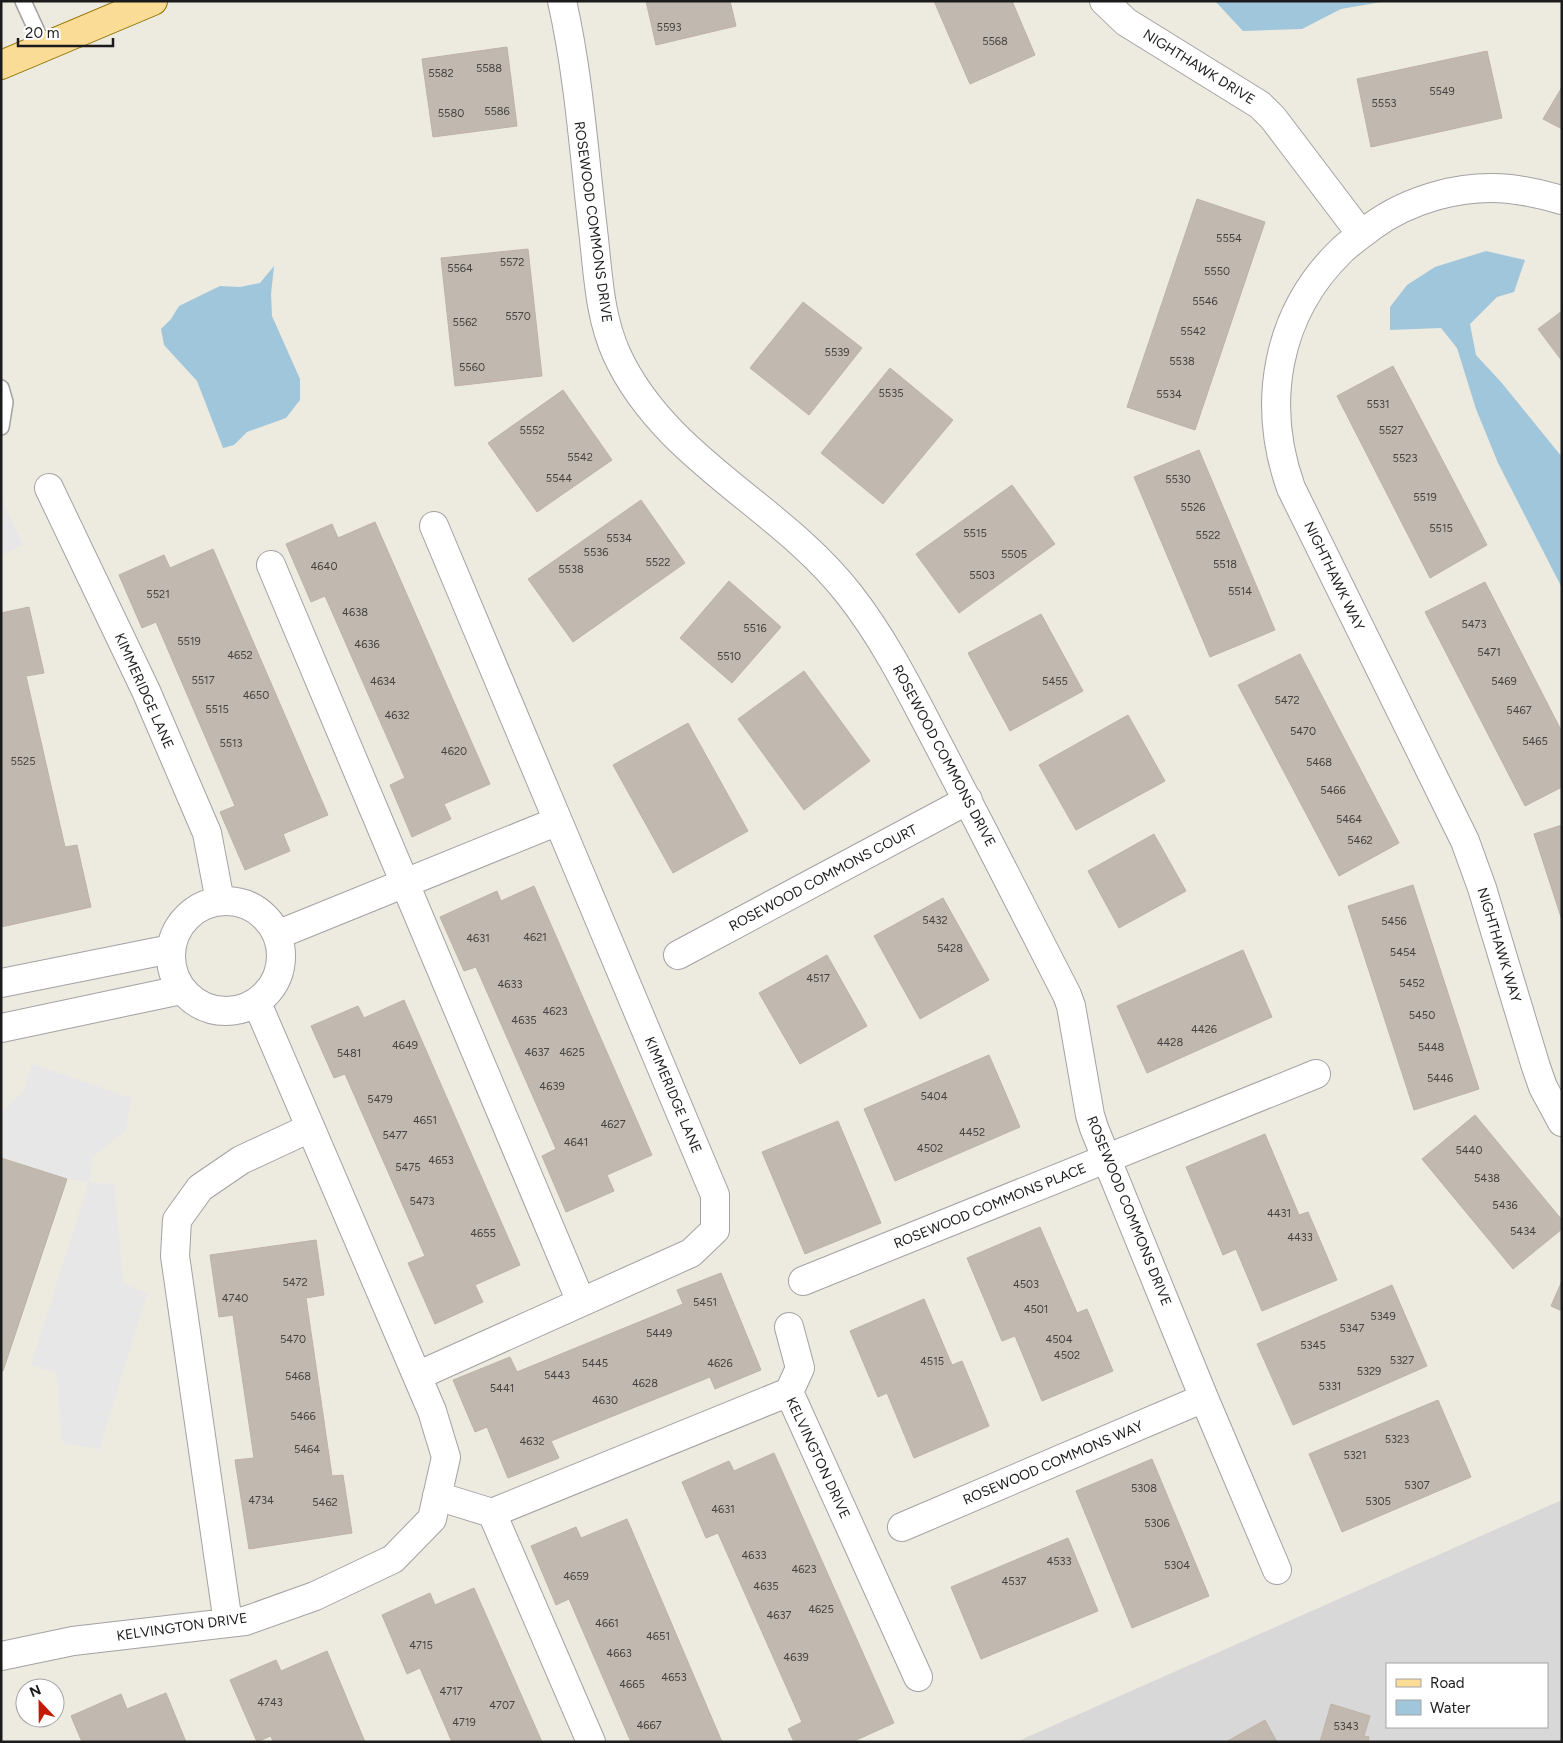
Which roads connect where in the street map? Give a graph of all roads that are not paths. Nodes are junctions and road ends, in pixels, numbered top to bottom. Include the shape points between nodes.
1 (23, 1) edge
2 (153, 1) edge
3 (562, 1) edge
4 (1104, 1) edge
5 (44, 47) junction
6 (1, 65) edge
7 (1562, 200) edge
8 (1361, 234) junction
9 (1, 388) edge
10 (1, 427) edge
11 (49, 488) dead end
12 (434, 526) dead end
13 (271, 565) dead end
14 (968, 800) junction
15 (558, 821) junction
16 (404, 883) junction
17 (220, 901) junction
18 (277, 935) junction
19 (171, 949) junction
20 (678, 955) dead end
21 (1, 983) edge
22 (181, 990) junction
23 (256, 1003) junction
24 (1, 1028) edge
25 (1316, 1074) dead end
26 (1562, 1122) edge
27 (310, 1128) junction
28 (1106, 1159) junction
29 (803, 1282) dead end
30 (581, 1302) junction
31 (788, 1327) dead end
32 (417, 1376) junction
33 (789, 1392) junction
34 (1204, 1398) junction
35 (437, 1496) junction
36 (492, 1513) junction
37 (902, 1527) dead end
38 (1277, 1570) dead end
39 (228, 1623) junction
40 (1, 1656) edge
41 (918, 1677) dead end
42 (591, 1742) edge

1 - 5 lane
2 - 5 main road
3 - 14 street, ROSEWOOD COMMONS DRIVE via 570,35 602,305 622,364 657,417 710,467 791,533 849,593 870,620
4 - 8 street, NIGHTHAWK DRIVE via 1126,22 1260,105
5 - 6 main road
7 - 8 street, NIGHTHAWK WAY via 1509,189 1457,192 1399,209
8 - 26 street, NIGHTHAWK WAY via 1327,266 1300,305 1287,333 1275,402 1280,454 1296,499 1465,841 1536,1067
9 - 10 lane via 5,402
11 - 17 street, KIMMERIDGE LANE via 146,691 207,833
12 - 15 street, KIMMERIDGE LANE
13 - 16 street
14 - 20 street, ROSEWOOD COMMONS COURT
14 - 28 street, ROSEWOOD COMMONS DRIVE via 1067,995 1090,1114
15 - 16 street
15 - 30 street, KIMMERIDGE LANE via 715,1195 715,1230 691,1253
16 - 18 street
16 - 30 street
17 - 18 street via 238,902 255,909 268,920
17 - 19 street via 202,906 187,916 176,931
18 - 23 street via 281,954 279,972 270,990
19 - 21 street
19 - 22 street via 170,963
22 - 23 street via 208,1009 224,1012
22 - 24 street
23 - 27 street
25 - 28 street, ROSEWOOD COMMONS PLACE
27 - 32 street
27 - 39 street via 240,1160 200,1188 177,1220 175,1256
28 - 29 street, ROSEWOOD COMMONS PLACE
28 - 34 street, ROSEWOOD COMMONS DRIVE
30 - 32 street, KIMMERIDGE LANE
31 - 33 street via 800,1368
32 - 35 street, KELVINGTON DRIVE via 446,1457
33 - 36 street, KELVINGTON DRIVE
33 - 41 street, KELVINGTON DRIVE
34 - 37 street, ROSEWOOD COMMONS WAY
34 - 38 street, ROSEWOOD COMMONS DRIVE
35 - 36 street
35 - 39 street, KELVINGTON DRIVE via 432,1519 392,1559 315,1596 245,1621
36 - 42 street
39 - 40 street, KELVINGTON DRIVE via 73,1641

